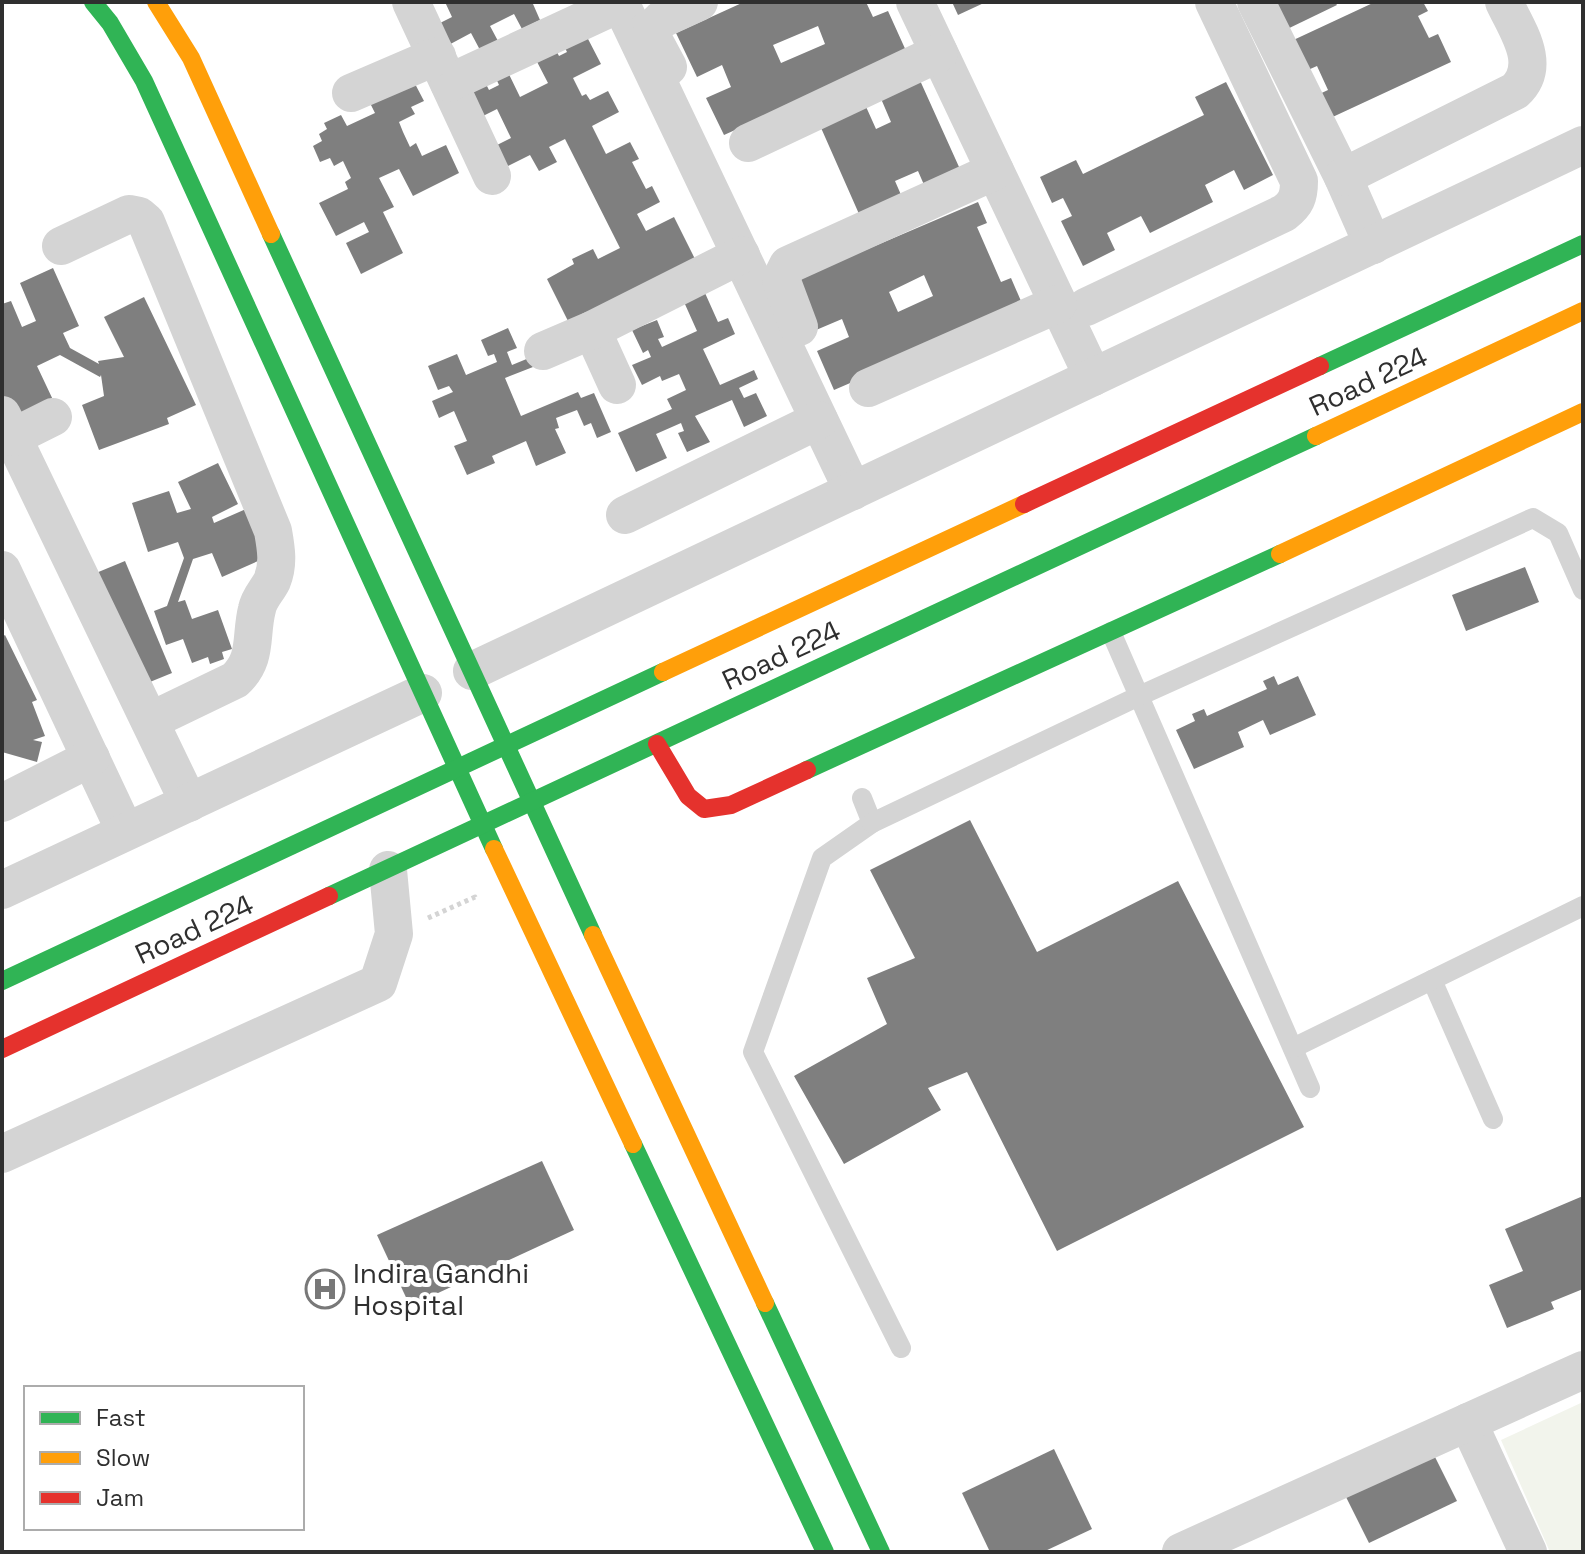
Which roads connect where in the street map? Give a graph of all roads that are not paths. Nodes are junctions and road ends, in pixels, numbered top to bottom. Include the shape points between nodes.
1 (93, 2) edge
2 (156, 2) edge
3 (411, 2) edge
4 (699, 2) edge
5 (915, 2) edge
6 (942, 2) edge
7 (1214, 2) edge
8 (1256, 2) edge
9 (1504, 2) edge
10 (620, 3) edge
11 (939, 53) junction
12 (443, 70) junction
13 (351, 93) dead end
14 (685, 102) dead end
15 (748, 143) dead end
16 (1583, 145) edge
17 (995, 171) junction
18 (492, 176) dead end
19 (1343, 177) junction
20 (1583, 244) edge
21 (1373, 245) junction
22 (61, 246) dead end
23 (741, 255) junction
24 (1072, 306) junction
25 (1583, 311) edge
26 (592, 330) junction
27 (543, 351) dead end
28 (1104, 372) junction
29 (817, 374) dead end
30 (617, 385) dead end
31 (868, 388) dead end
32 (1583, 412) edge
33 (53, 417) dead end
34 (819, 420) junction
35 (7, 426) edge
36 (853, 491) junction
37 (625, 515) dead end
38 (2, 570) edge
39 (1583, 590) edge
40 (1111, 632) junction
41 (472, 671) junction
42 (423, 693) junction
43 (1139, 696) junction
44 (150, 721) junction
45 (657, 744) junction
46 (505, 745) junction
47 (91, 758) junction
48 (457, 767) junction
49 (862, 798) dead end
50 (532, 802) junction
51 (2, 803) edge
52 (189, 803) junction
53 (872, 823) junction
54 (483, 825) junction
55 (125, 831) junction
56 (388, 870) junction
57 (2, 890) edge
58 (1583, 906) edge
59 (1432, 980) junction
60 (2, 981) edge
61 (1293, 1048) junction
62 (2, 1049) edge
63 (1310, 1088) dead end
64 (1493, 1119) dead end
65 (2, 1154) edge
66 (901, 1348) dead end
67 (1583, 1370) edge
68 (1468, 1422) junction
69 (825, 1552) edge
70 (881, 1552) edge
71 (1181, 1552) edge
72 (1528, 1552) edge

1 - 42 street via 116,20
2 - 41 street via 191,58
3 - 12 street
4 - 14 street via 652,29
5 - 11 street
6 - 24 street
7 - 24 street via 1299,181 1294,205
8 - 19 street
9 - 19 street via 1529,62 1523,83
10 - 12 street
10 - 23 street
11 - 15 street
11 - 17 street
12 - 13 street
12 - 18 street
16 - 21 street
17 - 24 street
17 - 29 street via 788,265 781,279
19 - 21 street
20 - 46 street, Road 224
21 - 28 street
22 - 44 street via 129,214 146,222 273,531 277,556 272,581 258,602 255,643 244,672
23 - 26 street
23 - 34 street
24 - 28 street
24 - 31 street
25 - 45 street, Road 224
26 - 27 street
26 - 30 street
28 - 36 street
32 - 40 street
33 - 35 street
34 - 36 street
34 - 37 street
35 - 44 street
36 - 41 street
38 - 47 street
39 - 43 lane via 1558,533 1533,518
40 - 43 lane
40 - 45 street via 715,810 701,809 690,799
41 - 46 street
42 - 48 street
42 - 52 street
43 - 53 lane
43 - 61 lane
44 - 52 street
45 - 50 street, Road 224
46 - 48 street, Road 224
46 - 50 street
47 - 51 street
47 - 55 street
48 - 54 street
48 - 60 street, Road 224
49 - 53 lane
50 - 54 street, Road 224
50 - 70 street
52 - 55 street
53 - 66 lane via 822,858 753,1052
54 - 56 street, Road 224
54 - 69 street
55 - 57 street
56 - 62 street, Road 224
56 - 65 street via 394,934 378,983
58 - 59 lane
59 - 61 lane
59 - 64 lane
61 - 63 lane
67 - 68 street
68 - 71 street
68 - 72 street

